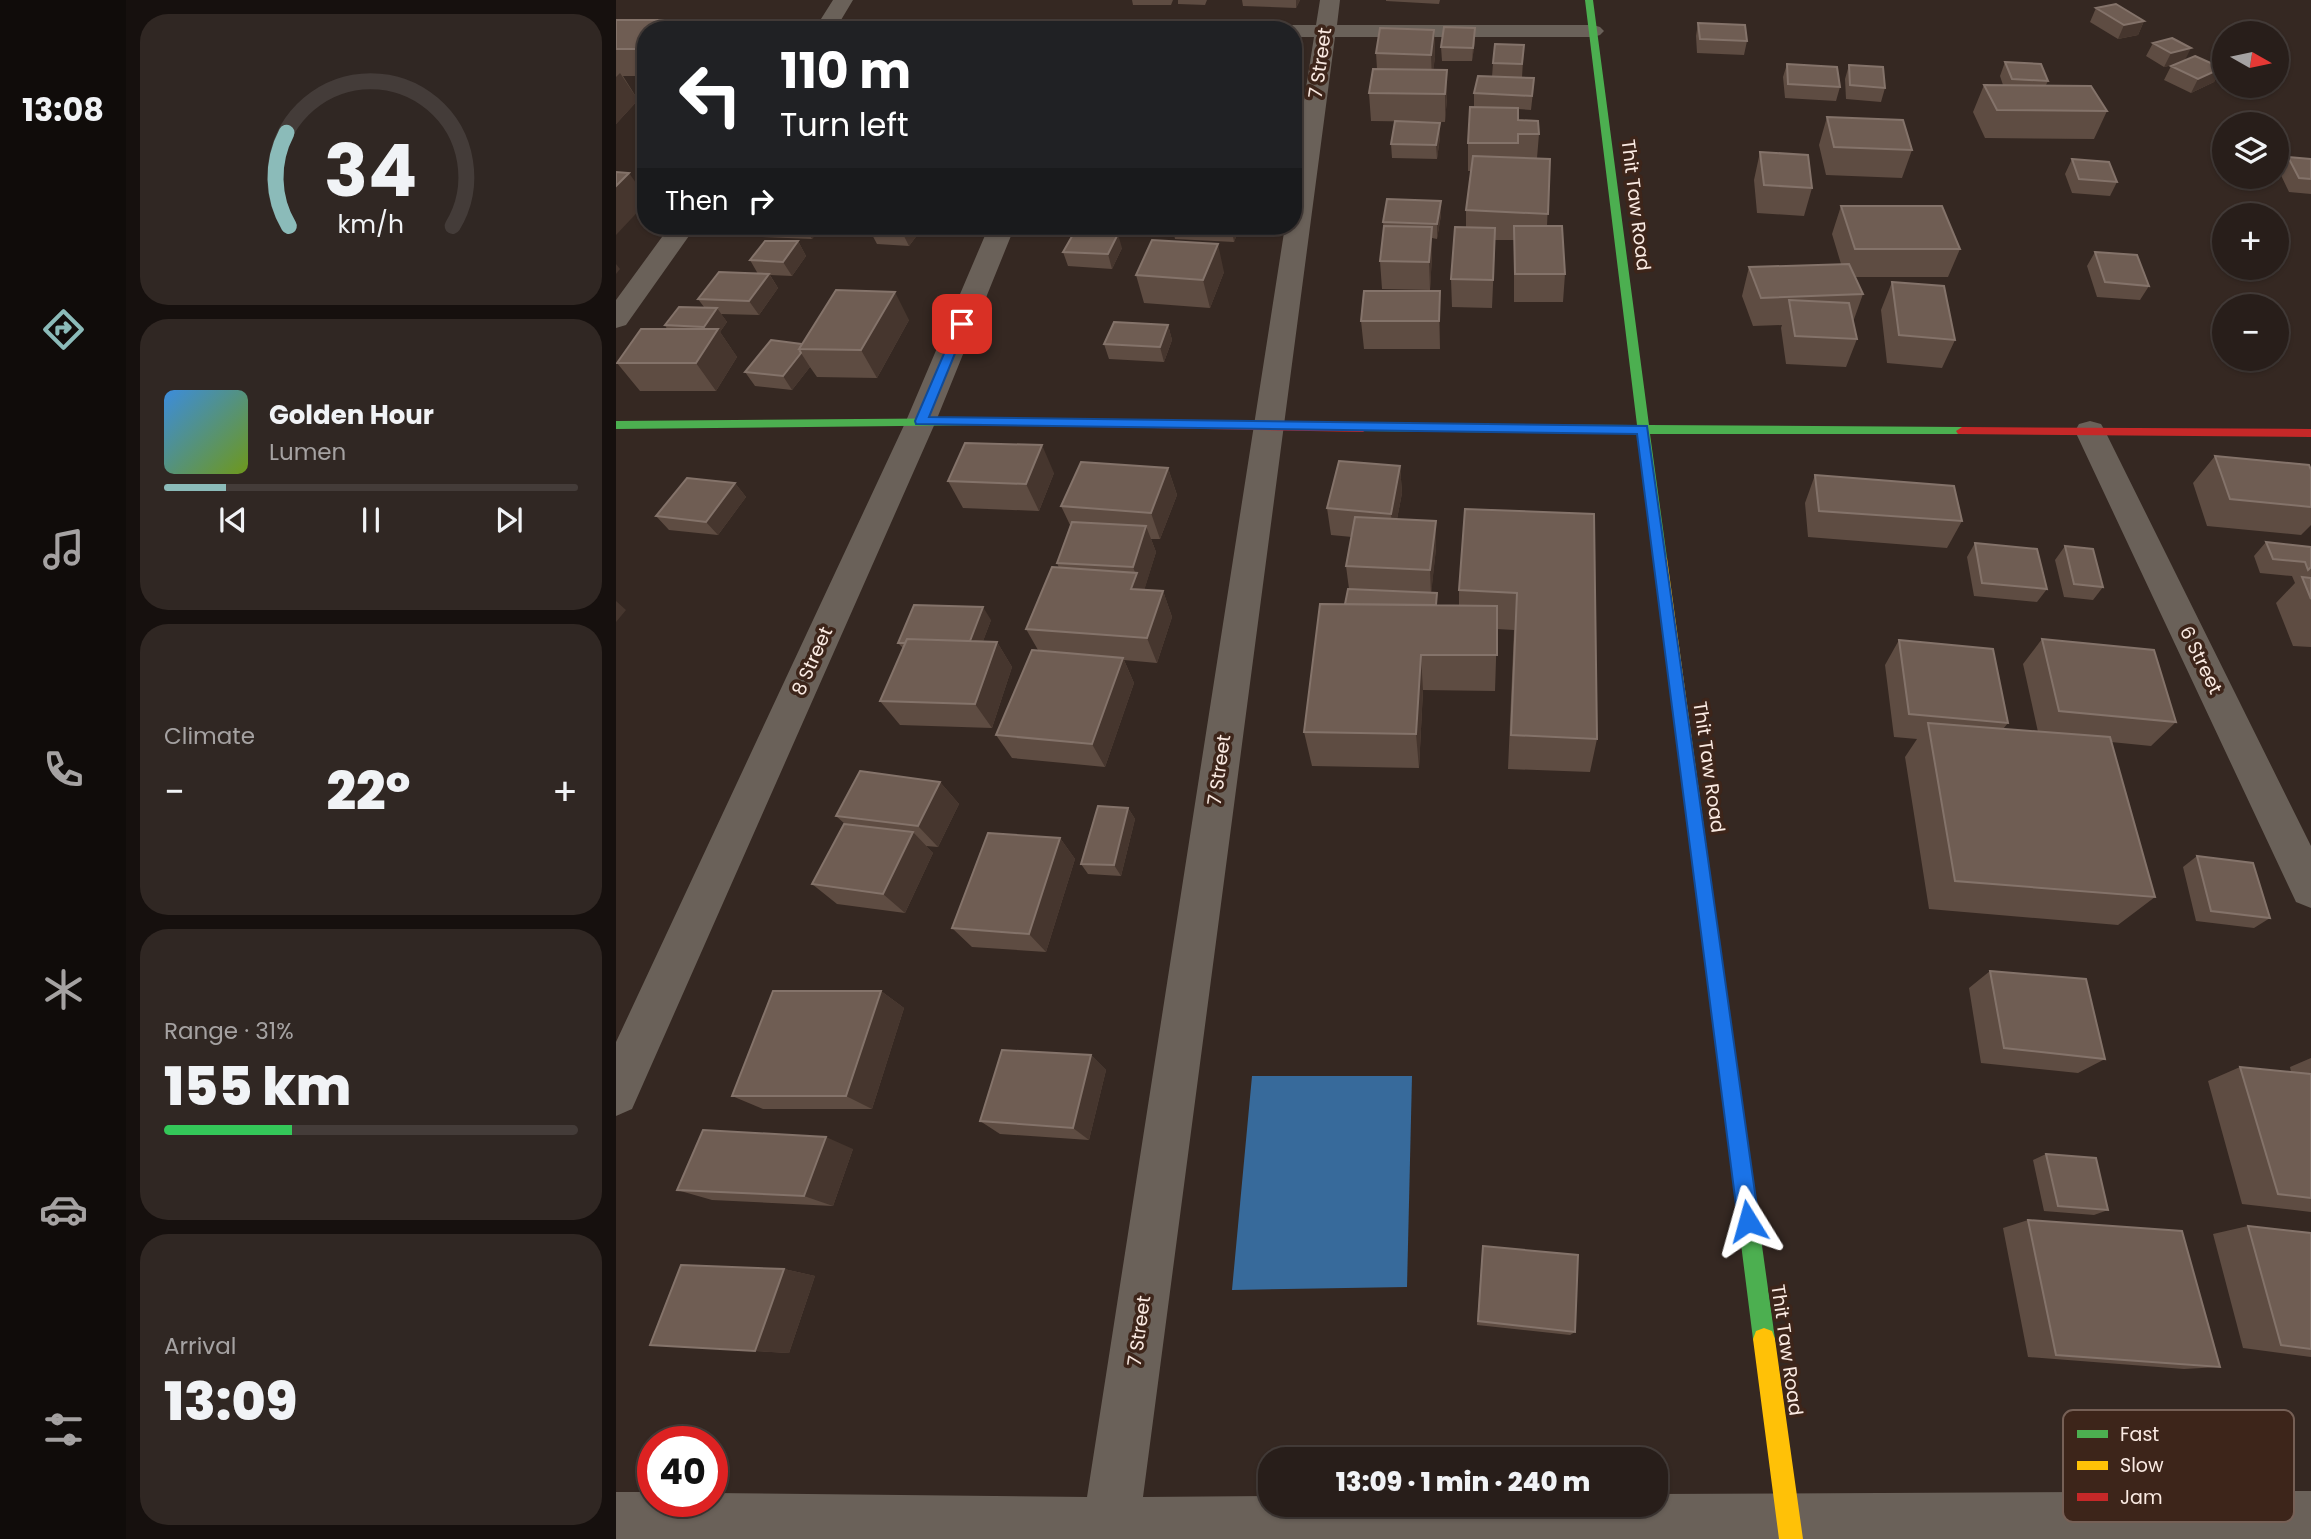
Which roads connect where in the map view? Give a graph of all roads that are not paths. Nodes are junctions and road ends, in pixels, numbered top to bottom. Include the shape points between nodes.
1 (843, 0) edge
2 (1589, 0) edge
3 (830, 21) edge
4 (1316, 21) edge
5 (1593, 31) junction
6 (1302, 139) edge
7 (677, 235) edge
8 (998, 235) edge
9 (1291, 235) edge
10 (616, 319) edge
11 (921, 421) junction
12 (616, 425) edge
13 (1268, 427) junction
14 (1643, 429) junction
15 (2090, 431) junction
16 (2311, 432) edge
17 (2311, 889) edge
18 (616, 1093) edge
19 (616, 1520) edge
20 (2207, 1522) edge
21 (1790, 1530) edge
22 (1110, 1532) edge

1 - 3 street
2 - 5 street, Thit Taw Road
4 - 5 street
4 - 6 street, 7 Street
5 - 14 street, Thit Taw Road
7 - 10 street
8 - 11 street, 8 Street
9 - 13 street, 7 Street
11 - 12 street
11 - 13 street
11 - 18 street, 8 Street
13 - 14 street
13 - 22 street, 7 Street
14 - 15 street
14 - 21 street, Thit Taw Road
15 - 16 street
15 - 17 street, 6 Street
19 - 22 street
20 - 21 street
21 - 22 street

